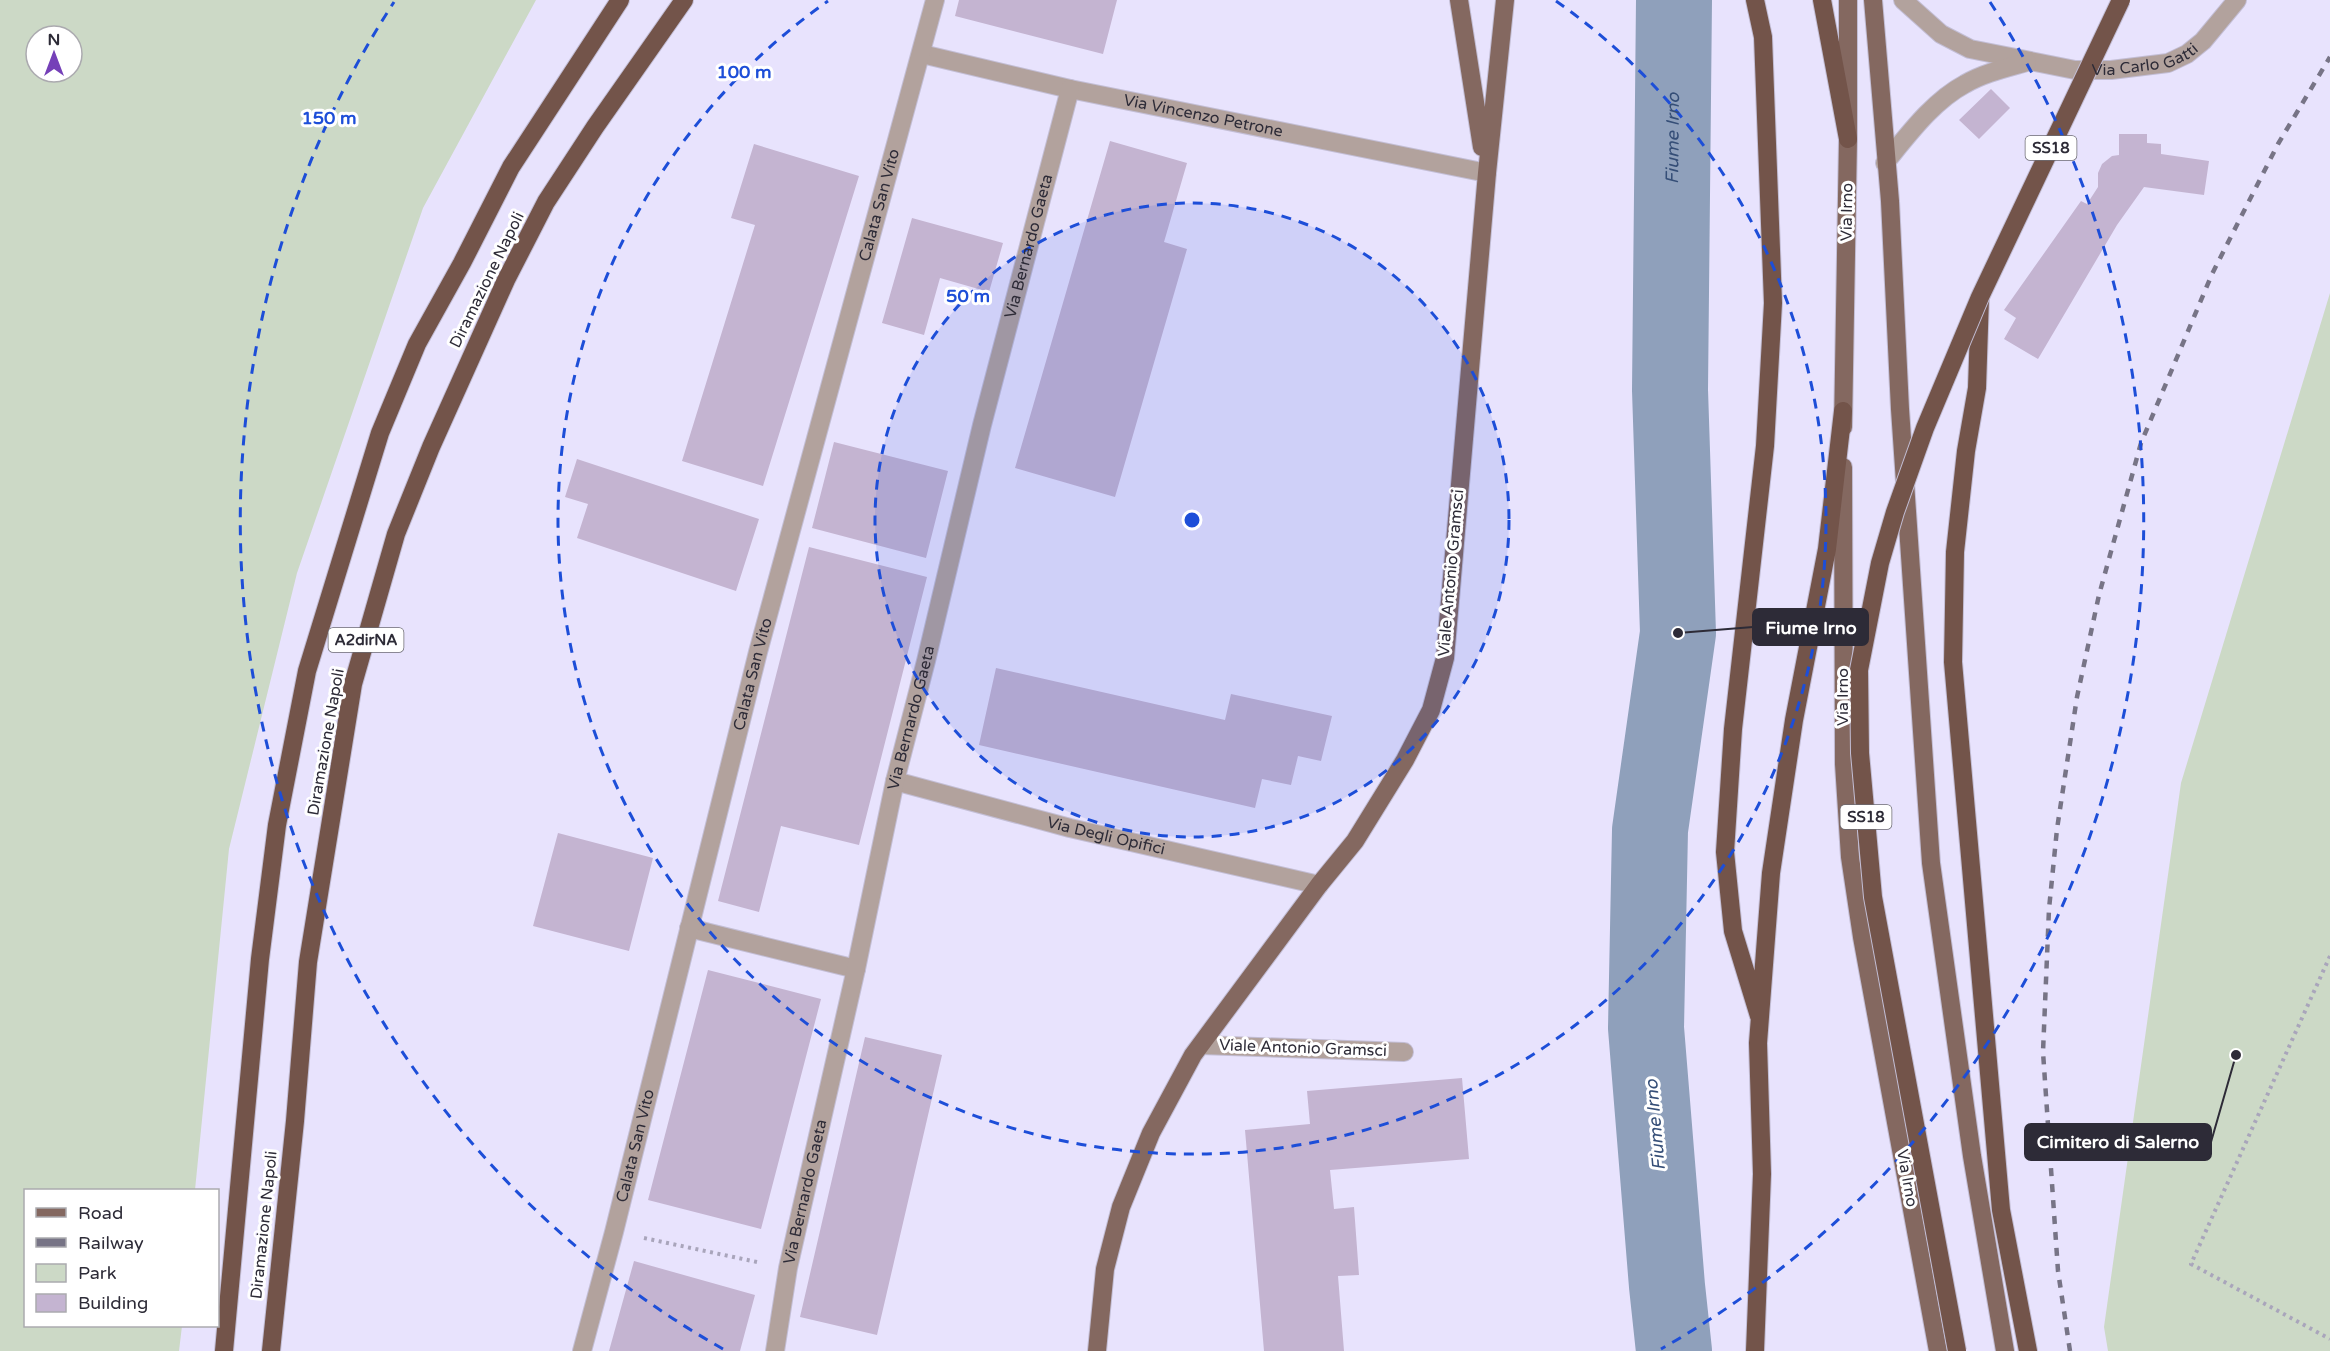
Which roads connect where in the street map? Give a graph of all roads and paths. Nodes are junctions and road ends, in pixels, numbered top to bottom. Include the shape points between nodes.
1 (620, 0) edge
2 (935, 0) edge
3 (1459, 0) edge
4 (1505, 0) edge
5 (1755, 0) edge
6 (1822, 0) edge
7 (1848, 0) edge
8 (1873, 0) edge
9 (1903, 0) edge
10 (2121, 0) edge
11 (2237, 0) edge
12 (682, 4) edge
13 (922, 54) junction
14 (2032, 60) junction
15 (1070, 89) junction
16 (1848, 139) junction
17 (1886, 163) junction
18 (1486, 172) junction
19 (1980, 297) junction
20 (1843, 411) junction
21 (895, 781) junction
22 (1319, 885) junction
23 (689, 928) junction
24 (2330, 956) edge
25 (856, 969) junction
26 (1760, 1017) junction
27 (1201, 1045) junction
28 (1404, 1052) dead end
29 (614, 1232) junction
30 (788, 1268) junction
31 (2330, 1339) edge
32 (224, 1351) edge
33 (271, 1351) edge
34 (582, 1351) edge
35 (775, 1351) edge
36 (1096, 1351) edge
37 (1755, 1351) edge
38 (1938, 1351) edge
39 (1957, 1351) edge
40 (2005, 1351) edge
41 (2028, 1351) edge

1 - 32 highway, Diramazione Napoli / A2dirNA via 511,167 417,344 380,433 307,671 277,825 260,959
2 - 13 street, Calata San Vito
3 - 18 main road, Viale Antonio Gramsci
4 - 18 main road, Viale Antonio Gramsci
5 - 26 highway via 1763,37 1773,303 1765,446 1733,729 1725,852 1733,931
6 - 16 highway
7 - 16 main road, Via Irno
8 - 17 main road
9 - 14 street, Via Carlo Gatti via 1941,34 1970,49
10 - 19 highway, SS18, bridge
11 - 14 street, Via Carlo Gatti via 2204,42 2168,63 2075,70
12 - 33 highway, Diramazione Napoli / A2dirNA via 546,202 506,280 396,534 354,684 308,962
13 - 15 street, Via Vincenzo Petrone
13 - 23 street, Calata San Vito via 761,641
14 - 17 street via 1963,84 1921,122
15 - 18 street, Via Vincenzo Petrone
15 - 21 street, Via Bernardo Gaeta
16 - 20 main road, Via Irno
17 - 40 main road via 1931,863 1972,1156
18 - 22 main road, Viale Antonio Gramsci via 1445,658 1431,710 1405,760 1355,841
19 - 39 highway, SS18, bridge via 1895,512 1880,563 1859,670 1860,753 1873,897
19 - 41 highway via 1977,388 1955,552 1953,662 2001,1209
20 - 26 highway via 1827,549 1794,720 1771,873
20 - 38 main road, Via Irno via 1844,764 1850,856
21 - 22 street, Via Degli Opifici via 1070,828
21 - 25 street, Via Bernardo Gaeta
22 - 27 main road, Viale Antonio Gramsci
23 - 25 street
23 - 29 street, Calata San Vito
24 - 31 path via 2191,1264
25 - 30 street, Via Bernardo Gaeta
26 - 37 highway via 1762,1174
27 - 28 street, Viale Antonio Gramsci
27 - 36 main road, Viale Antonio Gramsci via 1151,1133 1121,1207 1105,1269
29 - 30 path
29 - 34 street, Calata San Vito
30 - 35 street, Via Bernardo Gaeta

